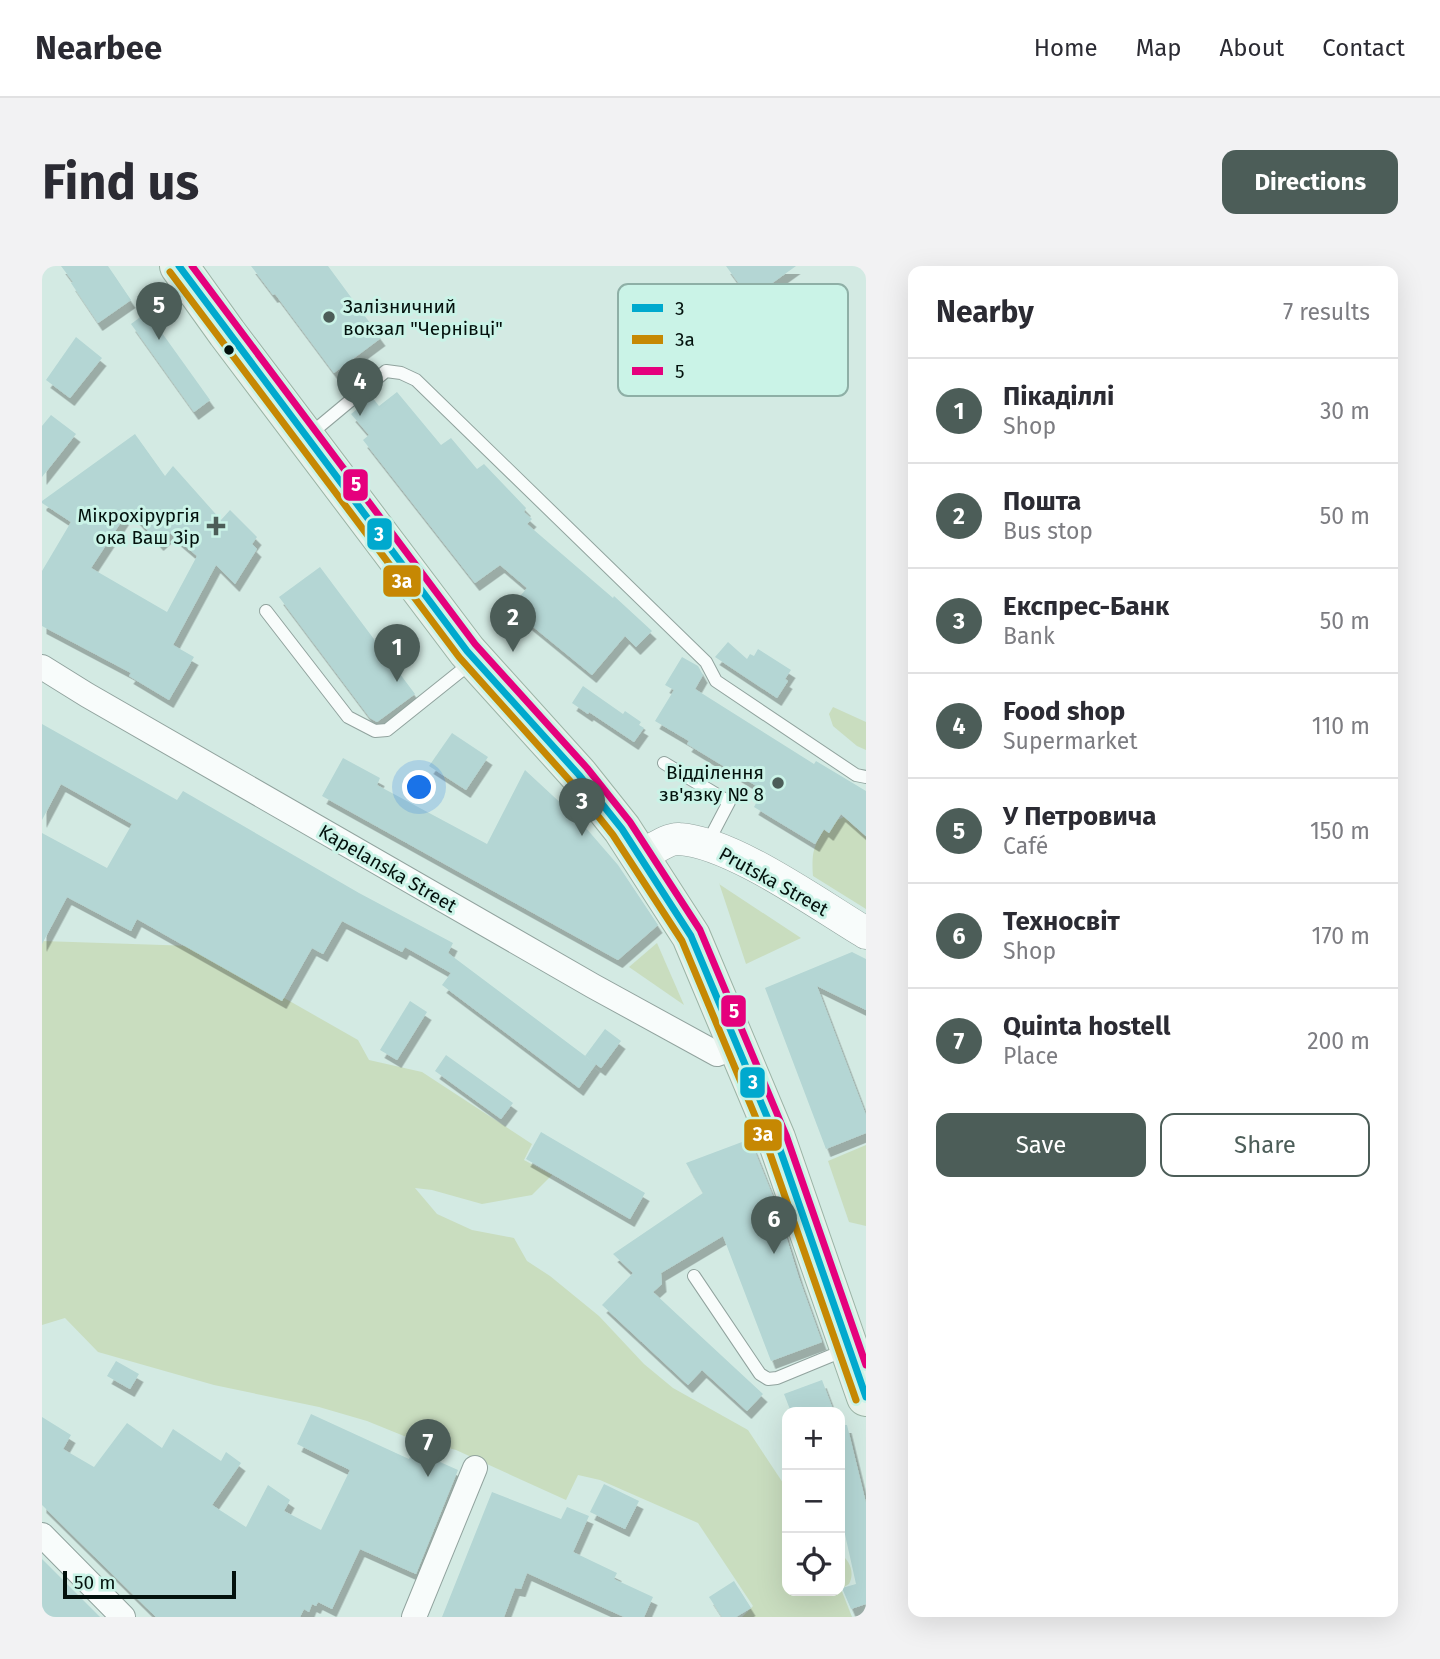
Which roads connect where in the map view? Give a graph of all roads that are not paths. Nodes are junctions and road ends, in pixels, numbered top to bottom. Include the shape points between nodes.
1 (179, 266) edge
2 (306, 437) junction
3 (266, 611) dead end
4 (475, 660) junction
5 (42, 667) edge
6 (664, 763) dead end
7 (866, 778) edge
8 (707, 844) junction
9 (640, 856) junction
10 (866, 933) edge
11 (738, 1046) junction
12 (694, 1276) dead end
13 (849, 1349) junction
14 (866, 1397) edge
15 (475, 1468) dead end
16 (42, 1535) edge
17 (123, 1617) edge
18 (414, 1617) edge

1 - 2 main road
2 - 4 main road
2 - 7 lane via 386,371 416,380 706,662 716,681
3 - 4 lane via 348,717 375,731 387,730
4 - 9 main road via 579,775
5 - 11 street, Kapelanska Street via 717,1054
6 - 8 lane via 729,802
8 - 9 street, Prutska Street via 676,838
8 - 10 street, Prutska Street via 757,867
9 - 11 main road via 691,936
11 - 13 main road via 776,1138
12 - 13 lane via 760,1374 768,1379
13 - 14 main road
15 - 18 street
16 - 17 street

